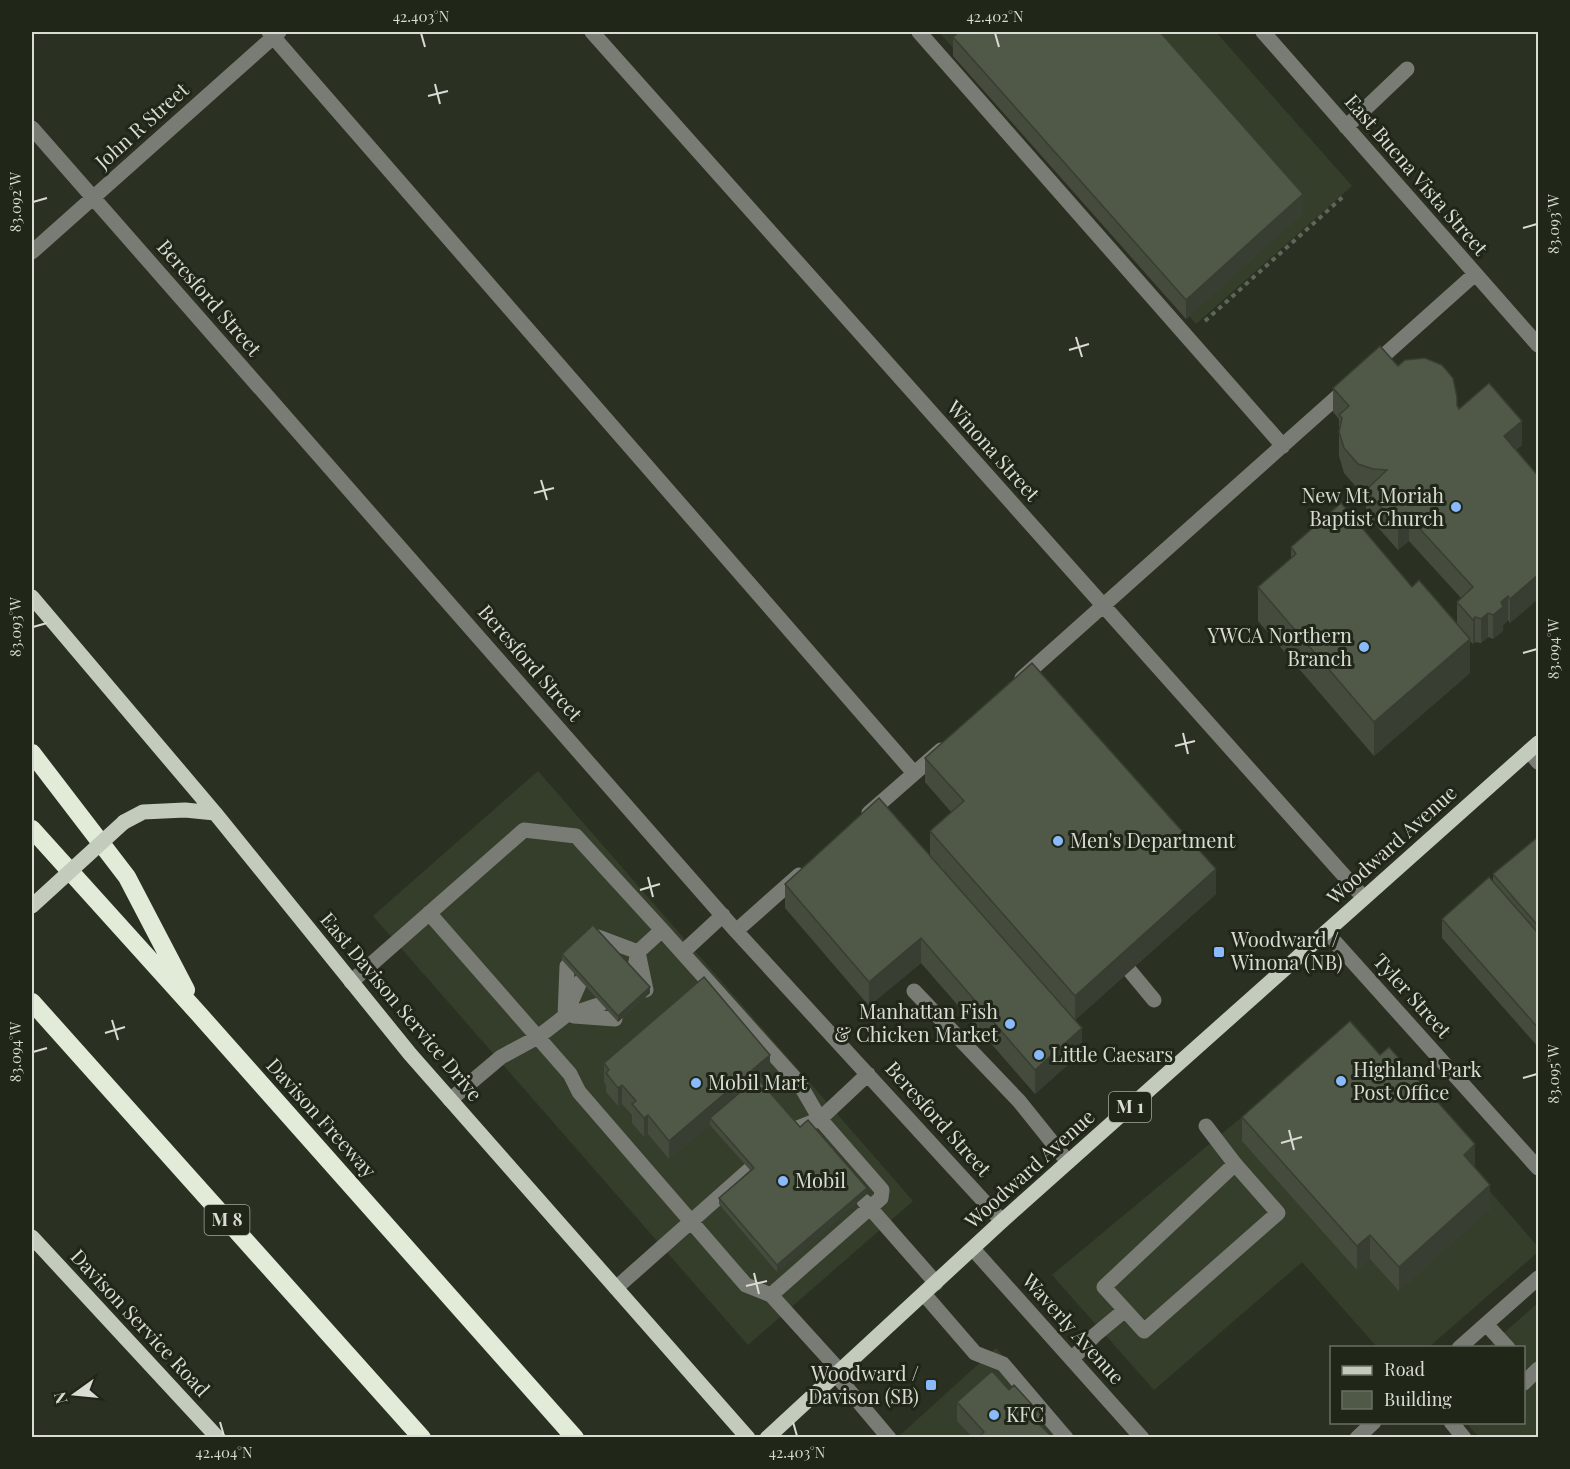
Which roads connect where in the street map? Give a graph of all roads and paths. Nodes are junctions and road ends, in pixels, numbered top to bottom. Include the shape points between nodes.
1 (592, 32) edge
2 (918, 32) edge
3 (1263, 32) edge
4 (274, 33) edge
5 (1407, 69) dead end
6 (1346, 127) junction
7 (32, 128) edge
8 (1345, 195) dead end
9 (93, 198) junction
10 (32, 252) edge
11 (1475, 274) junction
12 (1188, 337) junction
13 (1539, 345) edge
14 (1283, 446) junction
15 (32, 597) edge
16 (1103, 606) junction
17 (1009, 690) edge
18 (948, 743) edge
19 (1535, 752) edge
20 (32, 753) edge
21 (914, 773) junction
22 (215, 813) junction
23 (861, 820) edge
24 (32, 829) edge
25 (807, 868) edge
26 (1364, 898) junction
27 (32, 906) edge
28 (429, 913) junction
29 (723, 915) junction
30 (662, 930) junction
31 (736, 931) junction
32 (1326, 932) junction
33 (598, 937) edge
34 (611, 952) edge
35 (638, 952) junction
36 (683, 952) junction
37 (567, 966) edge
38 (1130, 971) edge
39 (633, 976) edge
40 (351, 982) junction
41 (580, 982) edge
42 (646, 990) edge
43 (914, 991) dead end
44 (1154, 1000) dead end
45 (32, 1002) edge
46 (601, 1004) edge
47 (198, 1013) junction
48 (32, 1016) edge
49 (565, 1016) junction
50 (615, 1019) edge
51 (538, 1037) junction
52 (76, 1052) junction
53 (868, 1074) junction
54 (450, 1100) junction
55 (820, 1119) junction
56 (1206, 1126) dead end
57 (799, 1129) edge
58 (1068, 1162) junction
59 (1235, 1164) junction
60 (1539, 1168) edge
61 (746, 1176) edge
62 (866, 1203) junction
63 (690, 1221) junction
64 (1002, 1221) junction
65 (32, 1236) edge
66 (973, 1249) junction
67 (1539, 1278) edge
68 (616, 1288) junction
69 (930, 1288) junction
70 (771, 1295) junction
71 (1125, 1310) junction
72 (1486, 1324) junction
73 (1460, 1346) edge
74 (1507, 1346) edge
75 (1072, 1359) junction
76 (838, 1373) junction
77 (1372, 1424) edge
78 (1452, 1424) edge
79 (218, 1437) edge
80 (422, 1437) edge
81 (575, 1437) edge
82 (748, 1437) edge
83 (767, 1437) edge
84 (889, 1437) edge
85 (1066, 1437) edge
86 (1142, 1437) edge
87 (1357, 1437) edge
88 (1464, 1437) edge

1 - 16 street, Winona Street
2 - 12 street
3 - 6 street, East Buena Vista Street
4 - 9 street, John R Street
4 - 21 street
5 - 6 street
6 - 11 street, East Buena Vista Street
7 - 9 street, Beresford Street
8 - 12 path
9 - 10 street, John R Street
9 - 29 street, Beresford Street
11 - 13 street, East Buena Vista Street
11 - 14 street
12 - 14 street
14 - 16 street
15 - 22 main road, East Davison Service Drive
16 - 17 street
16 - 26 street, Winona Street
18 - 21 street
19 - 26 main road, Woodward Avenue / M 1
20 - 47 highway via 127,877
21 - 23 street
22 - 27 main road, bridge via 143,812 124,822
22 - 40 main road, East Davison Service Drive
24 - 47 highway, Davison Freeway
25 - 31 street
26 - 32 main road, Woodward Avenue / M 1
28 - 30 street via 524,830 576,836
28 - 40 street
28 - 51 street
29 - 31 street, Beresford Street
29 - 36 street
30 - 35 street
30 - 36 street
31 - 53 street, Beresford Street
32 - 58 main road, Woodward Avenue / M 1
32 - 60 street, Tyler Street
33 - 35 street
34 - 35 street
35 - 39 street
35 - 42 street
36 - 55 street via 799,1083
37 - 49 street
38 - 44 street
40 - 54 main road, East Davison Service Drive
41 - 49 street
43 - 58 street via 1018,1101
45 - 52 highway, M 8
46 - 49 street
47 - 81 highway, Davison Freeway
48 - 52 highway
49 - 50 street
49 - 51 street
51 - 54 street via 501,1057
51 - 63 street via 570,1074 579,1092
52 - 80 highway, M 8
53 - 55 street
53 - 64 street, Beresford Street
54 - 68 main road, East Davison Service Drive
55 - 57 street
55 - 62 street via 882,1190 881,1198
56 - 59 street
58 - 64 main road, Woodward Avenue / M 1
59 - 71 street via 1104,1287
59 - 71 street via 1278,1213 1144,1330
61 - 63 street
62 - 69 street
62 - 70 street via 789,1271
63 - 68 street
63 - 70 street via 746,1285
64 - 66 main road, Woodward Avenue / M 1
65 - 79 main road, Davison Service Road
66 - 69 main road, Woodward Avenue / M 1
66 - 75 street, Waverly Avenue
67 - 72 street
68 - 82 main road, East Davison Service Drive
69 - 76 main road, Woodward Avenue / M 1
69 - 85 street via 975,1353 1003,1364
70 - 76 street
71 - 75 street
72 - 73 street
72 - 74 street
75 - 86 street, Waverly Avenue
76 - 83 main road, Woodward Avenue / M 1
76 - 84 street
77 - 87 street
78 - 88 street

